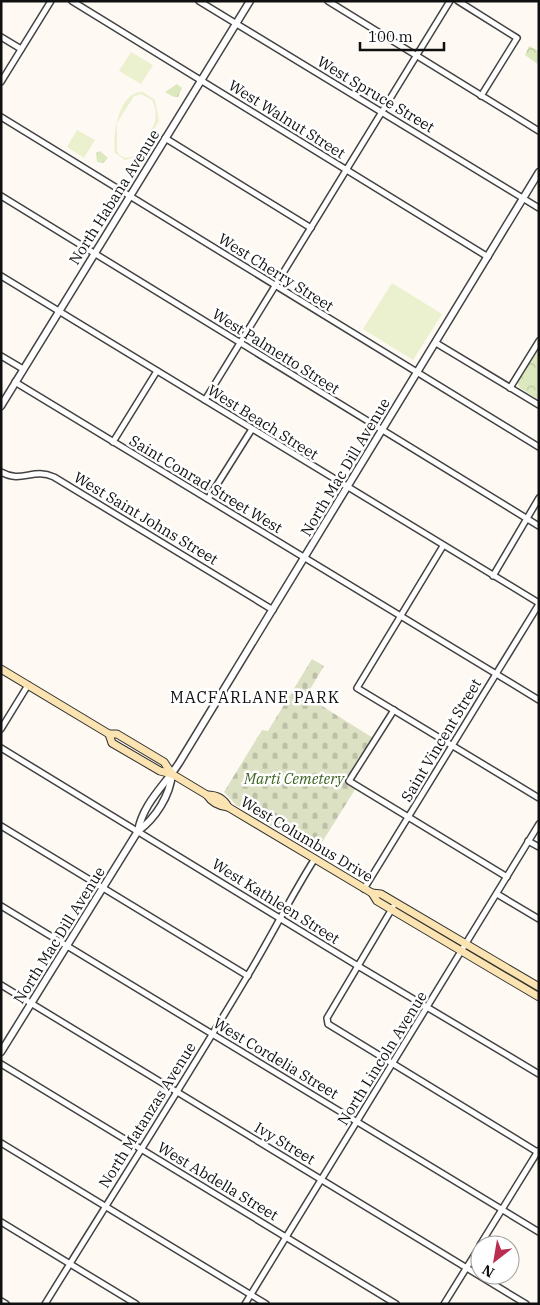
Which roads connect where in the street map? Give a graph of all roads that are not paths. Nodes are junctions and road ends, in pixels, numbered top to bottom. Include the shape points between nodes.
1 (51, 1) edge
2 (72, 1) edge
3 (200, 1) edge
4 (250, 1) edge
5 (328, 1) edge
6 (450, 1) edge
7 (458, 1) edge
8 (236, 24) junction
9 (1, 37) edge
10 (22, 49) junction
11 (416, 56) junction
12 (201, 80) junction
13 (1, 82) edge
14 (481, 96) junction
15 (382, 112) junction
16 (1, 117) edge
17 (539, 131) edge
18 (165, 138) junction
19 (346, 170) junction
20 (539, 172) edge
21 (1, 196) edge
22 (129, 196) junction
23 (523, 198) junction
24 (539, 208) edge
25 (312, 228) junction
26 (94, 254) junction
27 (488, 257) junction
28 (1, 276) edge
29 (275, 286) junction
30 (59, 311) junction
31 (539, 341) edge
32 (240, 343) junction
33 (436, 343) junction
34 (1, 356) edge
35 (23, 369) junction
36 (157, 371) junction
37 (417, 373) junction
38 (15, 382) junction
39 (510, 388) junction
40 (205, 400) junction
41 (539, 405) edge
42 (1, 406) edge
43 (252, 429) junction
44 (382, 431) junction
45 (113, 442) junction
46 (539, 447) edge
47 (1, 472) edge
48 (347, 488) junction
49 (539, 498) edge
50 (208, 499) junction
51 (527, 519) junction
52 (539, 526) edge
53 (442, 546) junction
54 (304, 558) junction
55 (493, 576) junction
56 (539, 604) edge
57 (273, 610) junction
58 (400, 616) junction
59 (1, 669) edge
60 (495, 674) junction
61 (28, 685) junction
62 (539, 700) edge
63 (394, 710) junction
64 (1, 729) edge
65 (452, 745) junction
66 (1, 748) edge
67 (172, 774) junction
68 (539, 798) edge
69 (409, 817) junction
70 (539, 824) edge
71 (1, 826) edge
72 (138, 831) junction
73 (528, 841) junction
74 (539, 848) edge
75 (314, 860) junction
76 (507, 877) junction
77 (103, 888) junction
78 (364, 888) junction
79 (372, 893) junction
80 (497, 894) junction
81 (396, 902) junction
82 (1, 906) edge
83 (391, 910) junction
84 (281, 919) junction
85 (539, 920) edge
86 (467, 944) junction
87 (67, 946) junction
88 (462, 951) junction
89 (358, 966) junction
90 (248, 976) junction
91 (1, 985) edge
92 (539, 987) edge
93 (539, 997) edge
94 (32, 1004) junction
95 (428, 1007) junction
96 (212, 1034) junction
97 (1, 1052) edge
98 (1, 1064) edge
99 (393, 1065) junction
100 (539, 1074) edge
101 (176, 1091) junction
102 (358, 1122) junction
103 (1, 1143) edge
104 (141, 1149) junction
105 (538, 1152) edge
106 (322, 1180) junction
107 (105, 1206) junction
108 (502, 1210) junction
109 (1, 1222) edge
110 (539, 1232) edge
111 (486, 1235) edge
112 (286, 1237) junction
113 (470, 1261) edge
114 (70, 1264) junction
115 (466, 1267) junction
116 (251, 1294) junction
117 (1, 1301) edge
118 (6, 1304) edge
119 (45, 1304) edge
120 (136, 1304) edge
121 (245, 1304) edge
122 (266, 1304) edge
123 (396, 1304) edge
124 (444, 1304) edge
125 (526, 1304) edge

1 - 10 street
2 - 12 street, West Walnut Street
3 - 8 street, West Spruce Street
4 - 8 street, North Habana Avenue
5 - 11 street
6 - 11 street
7 - 14 street via 517,38
8 - 12 street, North Habana Avenue
8 - 15 street, West Spruce Street
9 - 10 street
10 - 13 street
11 - 14 street
11 - 15 street
12 - 18 street, North Habana Avenue
12 - 19 street, West Walnut Street
14 - 17 street
15 - 19 street
15 - 23 street, West Spruce Street
16 - 22 street, West Cherry Street
18 - 22 street, North Habana Avenue
18 - 25 street
19 - 25 street
19 - 27 street, West Walnut Street
20 - 23 street, North Mac Dill Avenue
21 - 26 street, West Palmetto Street
22 - 26 street, North Habana Avenue
22 - 29 street, West Cherry Street
23 - 24 street, West Spruce Street
23 - 27 street, North Mac Dill Avenue
25 - 29 street
26 - 30 street, North Habana Avenue
26 - 32 street, West Palmetto Street
27 - 33 street, North Mac Dill Avenue
28 - 30 street, West Beach Street
29 - 32 street
29 - 37 street, West Cherry Street
30 - 35 street, North Habana Avenue
30 - 36 street, West Beach Street
31 - 39 street
32 - 40 street
32 - 44 street, West Palmetto Street
33 - 37 street, North Mac Dill Avenue
33 - 39 street
34 - 35 street
35 - 38 street, North Habana Avenue
36 - 40 street, West Beach Street
36 - 45 street
37 - 44 street, North Mac Dill Avenue
37 - 46 street, West Cherry Street
38 - 42 street, North Habana Avenue
38 - 45 street, Saint Conrad Street West
39 - 41 street
40 - 43 street, West Beach Street
43 - 48 street, West Beach Street
43 - 50 street
44 - 48 street, North Mac Dill Avenue
44 - 51 street, West Palmetto Street
45 - 50 street, Saint Conrad Street West
47 - 57 street, West Saint Johns Street via 18,478 37,472 54,477
48 - 53 street, West Beach Street
48 - 54 street, North Mac Dill Avenue
49 - 51 street
50 - 54 street, Saint Conrad Street West
51 - 52 street, West Palmetto Street
51 - 55 street
53 - 55 street, West Beach Street
53 - 58 street
54 - 57 street, North Mac Dill Avenue
54 - 58 street, Saint Conrad Street West
55 - 56 street, West Beach Street
56 - 60 street, Saint Vincent Street
57 - 67 street, North Mac Dill Avenue
58 - 60 street, Saint Conrad Street West
58 - 63 street via 357,688
59 - 61 main road, West Columbus Drive
60 - 62 street, Saint Conrad Street West
60 - 65 street, Saint Vincent Street
61 - 64 street
61 - 67 main road, West Columbus Drive via 109,734 117,734 164,762
63 - 65 street
63 - 69 street via 349,781
65 - 68 street
65 - 69 street, Saint Vincent Street
66 - 72 street, West Kathleen Street
67 - 72 street, North Mac Dill Avenue via 171,787 149,822
67 - 75 main road, West Columbus Drive via 221,807 228,807
69 - 76 street
69 - 78 street, Saint Vincent Street
70 - 73 street, North Lincoln Avenue
71 - 77 street
72 - 77 street, North Mac Dill Avenue
72 - 84 street, West Kathleen Street
73 - 74 street
73 - 76 street, North Lincoln Avenue
75 - 78 main road, West Columbus Drive
75 - 84 street, North Matanzas Avenue via 287,902
76 - 80 street, North Lincoln Avenue
77 - 87 street, North Mac Dill Avenue
77 - 90 street
78 - 79 main road, West Columbus Drive
79 - 81 main road, West Columbus Drive
79 - 83 main road, West Columbus Drive via 376,901
80 - 85 street
80 - 86 street, North Lincoln Avenue
81 - 83 street
81 - 86 main road, West Columbus Drive
82 - 87 street, West Cordelia Street
83 - 88 main road, West Columbus Drive
83 - 89 street
84 - 89 street, West Kathleen Street
84 - 90 street, North Matanzas Avenue
86 - 88 street, North Lincoln Avenue
86 - 92 main road, West Columbus Drive
87 - 94 street, North Mac Dill Avenue
87 - 96 street, West Cordelia Street
88 - 93 main road, West Columbus Drive
88 - 95 street, North Lincoln Avenue
89 - 95 street, West Kathleen Street
89 - 99 street via 328,1018 328,1024
90 - 96 street, North Matanzas Avenue
91 - 94 street, Ivy Street
94 - 97 street, North Mac Dill Avenue
94 - 101 street, Ivy Street
95 - 99 street, North Lincoln Avenue
95 - 100 street, West Kathleen Street
96 - 101 street, North Matanzas Avenue
96 - 102 street, West Cordelia Street
98 - 104 street, West Abdella Street
99 - 102 street, North Lincoln Avenue
99 - 105 street
101 - 104 street, North Matanzas Avenue
101 - 106 street, Ivy Street
102 - 106 street, North Lincoln Avenue
102 - 108 street, West Cordelia Street
103 - 107 street
104 - 107 street, North Matanzas Avenue
104 - 112 street, West Abdella Street
105 - 108 street
106 - 112 street, North Lincoln Avenue
106 - 115 street, Ivy Street
107 - 114 street, North Matanzas Avenue
107 - 116 street
108 - 110 street, West Cordelia Street
108 - 111 street
109 - 114 street
112 - 116 street, North Lincoln Avenue
112 - 123 street, West Abdella Street
113 - 115 street
114 - 119 street, North Matanzas Avenue
114 - 120 street
115 - 124 street
115 - 125 street, Ivy Street
116 - 121 street, North Lincoln Avenue
116 - 122 street
117 - 118 street

